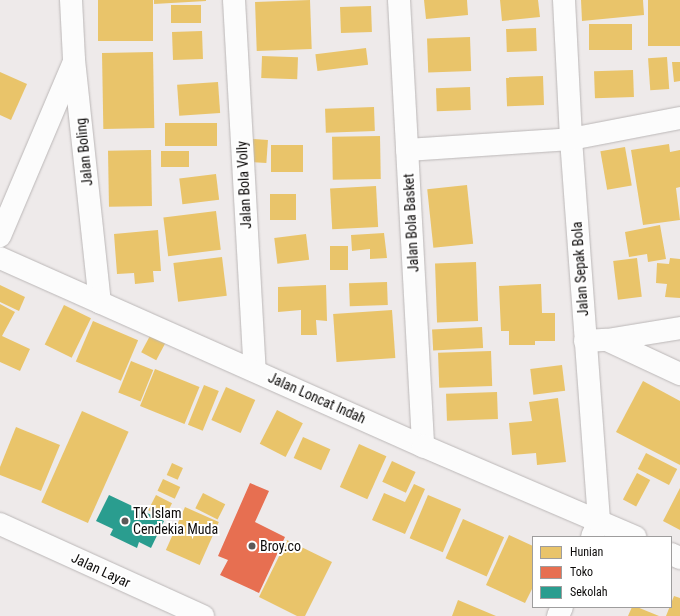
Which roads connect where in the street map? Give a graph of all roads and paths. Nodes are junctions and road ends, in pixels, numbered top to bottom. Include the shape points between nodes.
1 (71, 0) edge
2 (234, 0) edge
3 (399, 0) edge
4 (564, 0) edge
5 (74, 60) junction
6 (680, 118) edge
7 (571, 138) junction
8 (407, 150) junction
9 (0, 236) edge
10 (0, 258) edge
11 (100, 303) junction
12 (680, 328) edge
13 (607, 340) junction
14 (585, 341) junction
15 (255, 370) junction
16 (680, 374) edge
17 (423, 446) junction
18 (0, 524) edge
19 (596, 529) edge
20 (630, 536) edge
21 (203, 616) edge

1 - 5 street, Jalan Boling
2 - 15 street, Jalan Bola Volly
3 - 8 street, Jalan Bola Basket
4 - 7 street, Jalan Sepak Bola
5 - 9 street
5 - 11 street, Jalan Boling
6 - 7 street
7 - 8 street
7 - 14 street, Jalan Sepak Bola
8 - 17 street, Jalan Bola Basket
10 - 11 street, Jalan Loncat Indah
11 - 15 street, Jalan Loncat Indah
12 - 13 street
13 - 14 street
13 - 16 street
14 - 19 street, Jalan Sepak Bola
15 - 17 street, Jalan Loncat Indah
17 - 19 street, Jalan Loncat Indah
18 - 21 street, Jalan Layar
19 - 20 street, Jalan Loncat Indah

